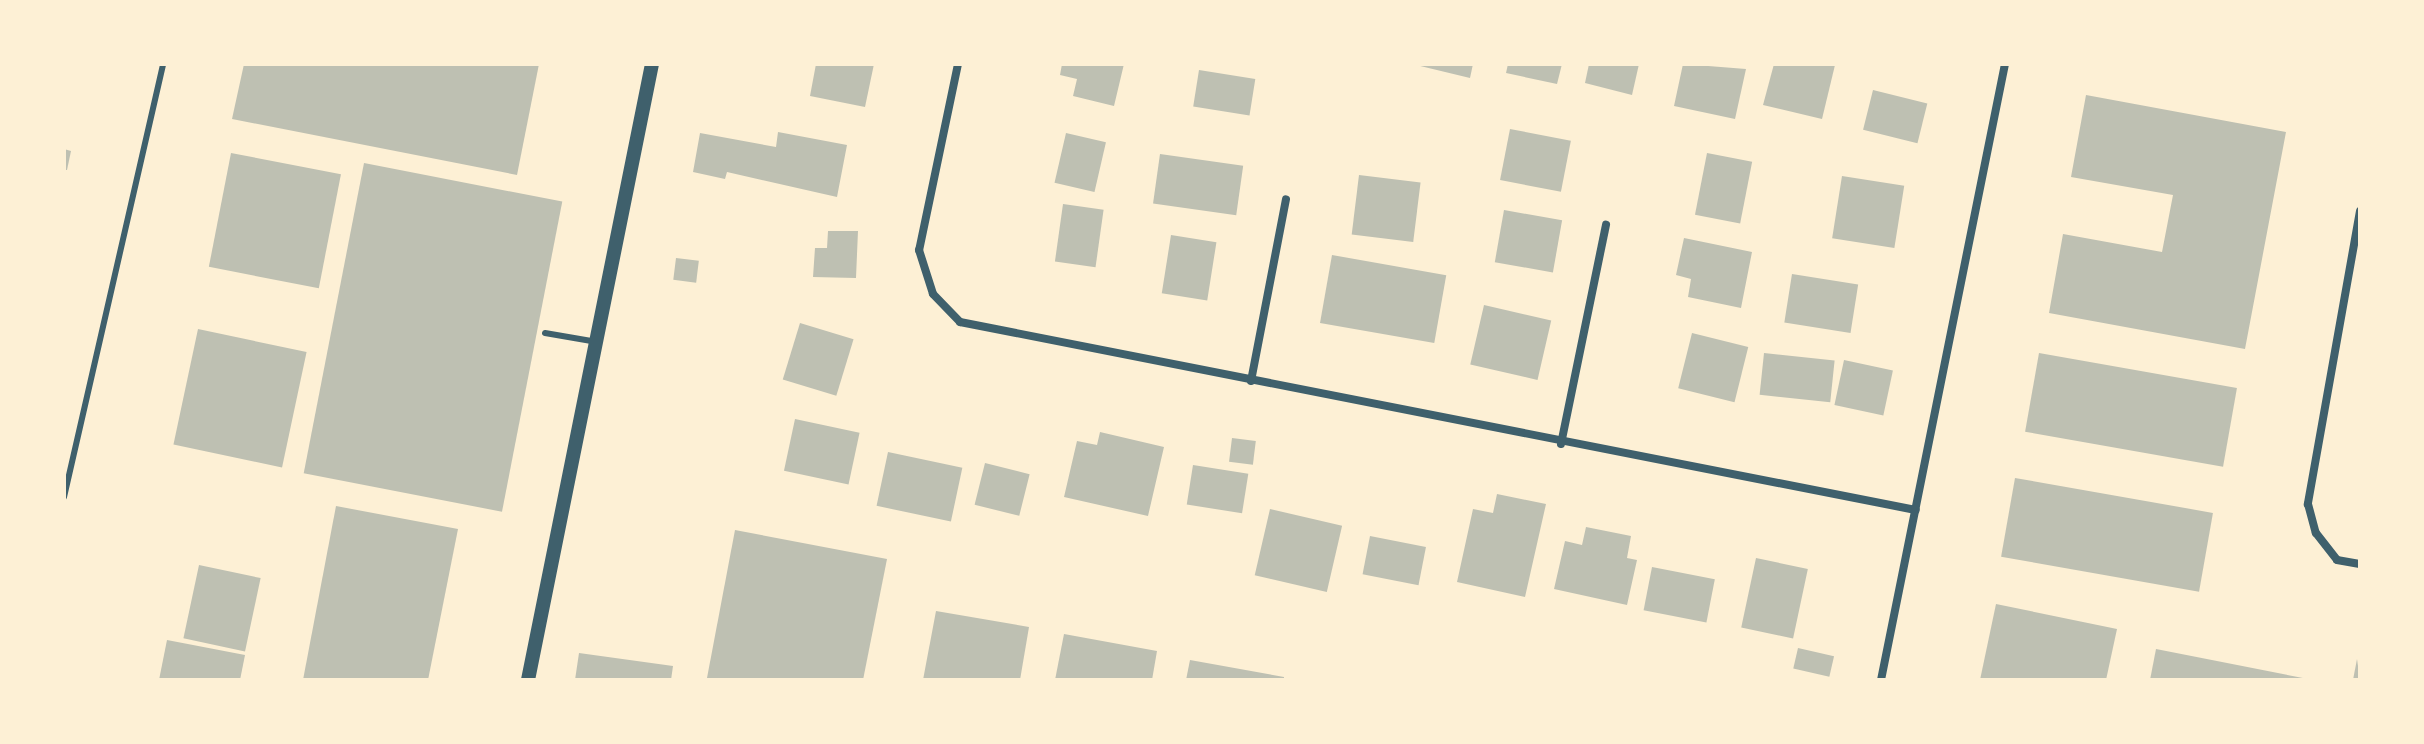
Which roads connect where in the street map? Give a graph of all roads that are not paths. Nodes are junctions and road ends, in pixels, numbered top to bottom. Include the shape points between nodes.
1 (163, 64) edge
2 (652, 64) edge
3 (958, 64) edge
4 (2005, 64) edge
5 (1286, 199) dead end
6 (2360, 211) edge
7 (1606, 225) dead end
8 (545, 333) dead end
9 (597, 342) junction
10 (1251, 381) junction
11 (1561, 444) junction
12 (64, 497) edge
13 (1916, 510) junction
14 (2360, 564) edge
15 (528, 680) edge
16 (1881, 680) edge

1 - 12 lane
2 - 9 street
3 - 10 street via 919,250 942,307 960,322
4 - 13 street
5 - 10 street
6 - 14 street via 2308,504 2316,533 2337,560
7 - 11 street
8 - 9 lane
9 - 15 street
10 - 11 street
11 - 13 street
13 - 16 street

